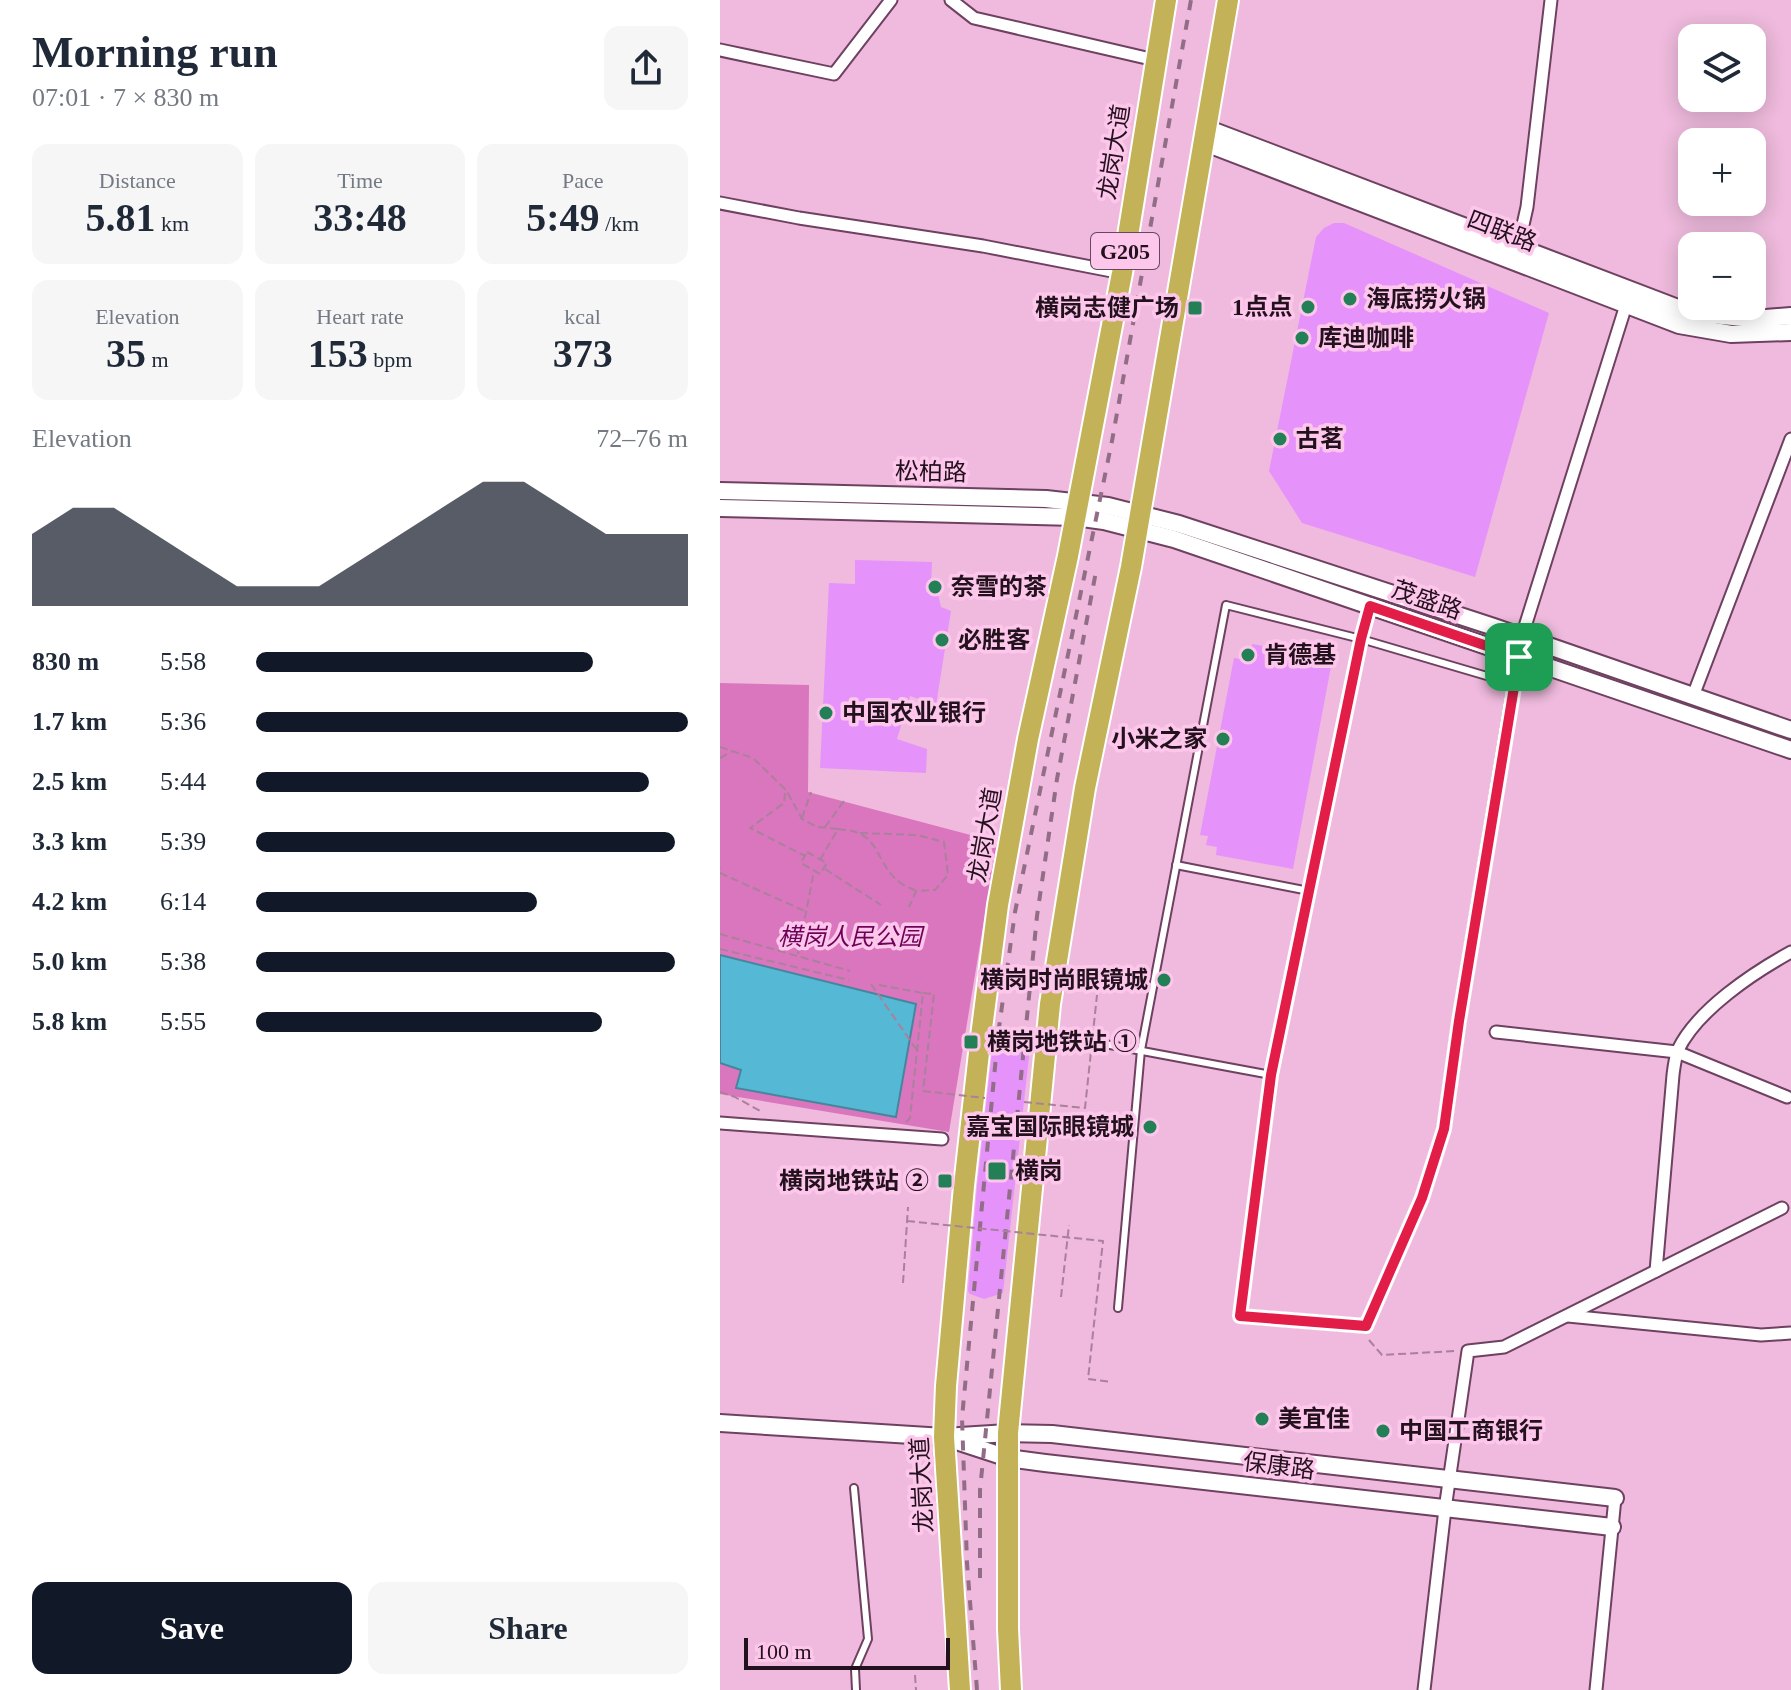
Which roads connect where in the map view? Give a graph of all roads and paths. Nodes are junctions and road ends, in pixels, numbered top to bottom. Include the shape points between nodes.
1 (891, 0) edge
2 (951, 0) edge
3 (1166, 0) edge
4 (1228, 0) edge
5 (1551, 0) edge
6 (720, 50) edge
7 (1155, 60) junction
8 (1204, 135) junction
9 (720, 203) edge
10 (1518, 247) junction
11 (1122, 273) junction
12 (1626, 305) junction
13 (1791, 316) edge
14 (1791, 332) edge
15 (1791, 439) edge
16 (720, 491) edge
17 (720, 508) edge
18 (1076, 509) junction
19 (1139, 521) junction
20 (1370, 606) junction
21 (1522, 636) junction
22 (1361, 639) junction
23 (1519, 657) junction
24 (1514, 684) junction
25 (1693, 696) junction
26 (1791, 730) edge
27 (720, 747) edge
28 (1791, 750) edge
29 (732, 751) junction
30 (720, 758) edge
31 (786, 790) junction
32 (811, 792) dead end
33 (844, 801) dead end
34 (784, 803) junction
35 (795, 807) junction
36 (802, 819) junction
37 (825, 828) junction
38 (838, 829) junction
39 (860, 833) junction
40 (805, 856) junction
41 (820, 860) junction
42 (1176, 865) junction
43 (824, 869) junction
44 (814, 871) junction
45 (720, 873) edge
46 (916, 891) junction
47 (1309, 891) junction
48 (881, 905) dead end
49 (909, 907) dead end
50 (807, 912) junction
51 (720, 934) edge
52 (720, 949) edge
53 (1791, 952) edge
54 (798, 955) junction
55 (850, 971) dead end
56 (849, 980) dead end
57 (871, 984) dead end
58 (879, 985) dead end
59 (923, 993) junction
60 (1097, 995) dead end
61 (1496, 1032) dead end
62 (1047, 1033) junction
63 (917, 1050) junction
64 (1141, 1050) junction
65 (1677, 1052) junction
66 (1271, 1075) junction
67 (720, 1092) edge
68 (1787, 1097) dead end
69 (985, 1098) dead end
70 (1024, 1102) dead end
71 (769, 1116) dead end
72 (720, 1123) edge
73 (901, 1128) dead end
74 (942, 1139) dead end
75 (908, 1207) dead end
76 (1782, 1208) dead end
77 (907, 1221) junction
78 (1069, 1225) dead end
79 (1068, 1237) junction
80 (1656, 1271) junction
81 (903, 1283) dead end
82 (1061, 1297) dead end
83 (1118, 1308) dead end
84 (1240, 1316) joint
85 (1568, 1316) junction
86 (1366, 1326) junction
87 (1791, 1333) edge
88 (1468, 1351) junction
89 (1112, 1382) dead end
90 (720, 1423) edge
91 (1008, 1433) junction
92 (944, 1437) junction
93 (1008, 1458) junction
94 (1449, 1479) junction
95 (854, 1488) dead end
96 (1615, 1498) joint
97 (1445, 1509) junction
98 (1612, 1527) junction
99 (915, 1675) dead end
100 (856, 1690) edge
101 (916, 1690) edge
102 (960, 1690) edge
103 (1011, 1690) edge
104 (1424, 1690) edge
105 (1596, 1690) edge

1 - 6 street via 834,74
2 - 7 street via 974,18
3 - 7 highway, 龙岗大道 / G205
4 - 8 highway, G205
5 - 10 street
7 - 11 highway, 龙岗大道 / G205
8 - 10 street, 四联路
8 - 12 street, 四联路
8 - 19 highway, G205
9 - 11 street
10 - 13 street, 四联路 via 1691,313 1754,319
11 - 18 highway, 龙岗大道 / G205
12 - 14 street, 四联路 via 1703,330
12 - 21 street
15 - 25 street
16 - 18 street, 松柏路
17 - 18 street, 松柏路
18 - 19 street, 松柏路
18 - 92 highway, 龙岗大道 / G205 via 998,905 964,1186
19 - 20 street, 茂盛路
19 - 21 street, 茂盛路
19 - 62 highway, G205 via 1085,788
20 - 22 lane
20 - 23 street, 茂盛路
21 - 23 street
21 - 25 street, 茂盛路
22 - 24 lane
22 - 42 lane via 1226,605
22 - 47 lane
23 - 24 street
23 - 28 street, 茂盛路
24 - 86 street via 1444,1129 1422,1198
25 - 26 street, 茂盛路
27 - 29 path
29 - 30 path
29 - 31 path via 753,758
31 - 34 path
31 - 35 path
32 - 36 path
33 - 37 path
34 - 35 path
34 - 40 path via 750,828
35 - 36 path
36 - 37 path
37 - 38 path
38 - 39 path
38 - 41 path
39 - 46 path via 881,856 887,873
39 - 46 path via 917,835 944,842 948,875 935,890
40 - 41 path via 807,852
40 - 44 path via 801,863
41 - 43 path via 827,863
42 - 47 lane
42 - 64 lane
43 - 44 path via 820,874
43 - 48 path
44 - 50 path
45 - 50 path
46 - 49 path
47 - 66 lane
50 - 54 path
51 - 54 path
52 - 56 path
53 - 65 street via 1711,1010
54 - 55 path
57 - 63 path
58 - 59 path
59 - 63 path
59 - 69 path, bridge via 934,994 923,1091
60 - 70 path, bridge via 1085,1108
61 - 65 street
62 - 64 lane
62 - 91 highway, G205
63 - 73 path via 910,1118
64 - 66 lane
64 - 83 lane
65 - 68 street
65 - 80 street
66 - 84 lane
67 - 71 path
72 - 74 street
75 - 77 path
76 - 80 street
77 - 79 path, bridge
77 - 81 path
78 - 79 path
79 - 82 path
79 - 89 path, bridge via 1103,1241 1088,1379
80 - 85 street
84 - 86 street
85 - 87 street via 1761,1335
85 - 88 street via 1504,1347
86 - 88 path via 1369,1341 1382,1355
88 - 94 street
90 - 92 street, 保康路
91 - 92 street, 保康路
91 - 93 highway, G205
91 - 94 street, 保康路
92 - 93 street, 保康路
92 - 102 highway, 龙岗大道 / G205
93 - 97 street, 保康路
93 - 103 highway, G205
94 - 96 street, 保康路
94 - 97 street
95 - 100 lane via 868,1639 855,1669
96 - 98 street
97 - 98 street, 保康路
97 - 104 street
98 - 105 street
99 - 101 path

